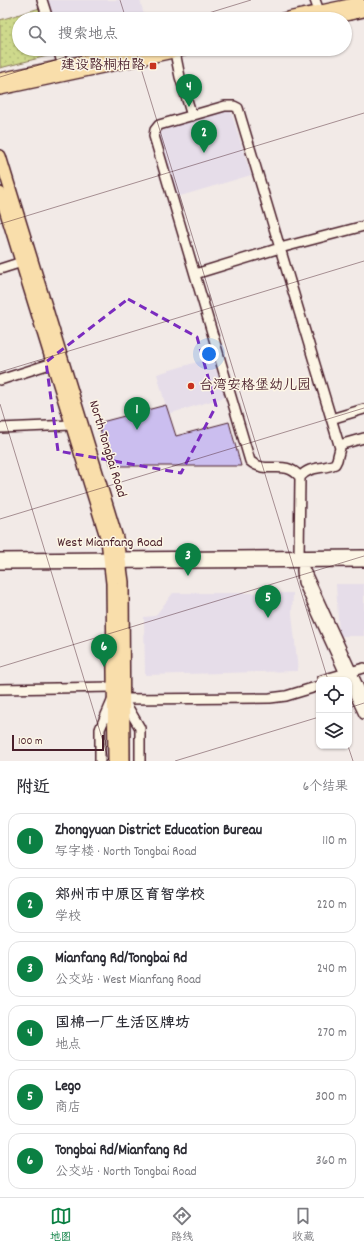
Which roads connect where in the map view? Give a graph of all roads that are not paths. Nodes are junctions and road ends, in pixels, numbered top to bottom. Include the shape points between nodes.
1 (42, 0) edge
2 (315, 0) edge
3 (364, 2) edge
4 (319, 11) junction
5 (364, 11) edge
6 (46, 12) edge
7 (314, 12) edge
8 (352, 14) edge
9 (60, 56) edge
10 (109, 56) edge
11 (156, 56) edge
12 (176, 56) edge
13 (63, 66) junction
14 (0, 79) edge
15 (0, 89) edge
16 (192, 116) junction
17 (0, 156) edge
18 (0, 196) edge
19 (364, 226) edge
20 (280, 248) junction
21 (22, 262) junction
22 (0, 269) edge
23 (195, 274) junction
24 (53, 363) junction
25 (0, 380) edge
26 (364, 409) edge
27 (331, 419) junction
28 (72, 425) junction
29 (0, 428) edge
30 (364, 438) edge
31 (339, 445) junction
32 (300, 477) junction
33 (364, 555) edge
34 (0, 558) edge
35 (300, 559) junction
36 (115, 560) junction
37 (364, 562) edge
38 (0, 564) edge
39 (364, 668) edge
40 (364, 673) edge
41 (348, 677) edge
42 (316, 682) edge
43 (352, 682) edge
44 (352, 686) edge
45 (113, 687) junction
46 (316, 687) edge
47 (0, 689) edge
48 (120, 697) junction
49 (364, 699) edge
50 (364, 714) edge
51 (100, 761) edge
52 (114, 761) edge
53 (124, 761) edge
54 (140, 761) edge

1 - 6 street
2 - 4 street
3 - 4 main road
4 - 7 main road
5 - 8 main road
9 - 13 street
10 - 13 main road
11 - 15 main road
12 - 16 street
13 - 14 main road
16 - 20 street via 225,106 238,108
16 - 23 street via 159,125 154,136
17 - 36 main road, North Tongbai Road via 115,525
18 - 21 main road, North Tongbai Road
19 - 20 street
20 - 23 street
20 - 27 street
21 - 22 street
21 - 24 main road, North Tongbai Road
23 - 32 street via 250,461 258,467 289,468
24 - 25 street
24 - 28 main road, North Tongbai Road
26 - 27 street
27 - 31 street
28 - 29 street
28 - 36 main road, North Tongbai Road
30 - 31 street
31 - 32 street via 335,464 311,469
32 - 35 street
33 - 35 street, West Mianfang Road
34 - 36 street, West Mianfang Road
35 - 36 street, West Mianfang Road
35 - 37 street, West Mianfang Road
35 - 41 street
36 - 38 street, West Mianfang Road
36 - 45 main road, North Tongbai Road via 112,583
36 - 48 main road, North Tongbai Road via 123,582
39 - 41 street
40 - 41 street
42 - 48 street via 270,693
43 - 49 street
44 - 50 street
45 - 47 street
45 - 48 main road, North Tongbai Road
46 - 48 street via 270,698
48 - 51 street via 100,729
48 - 52 main road, North Tongbai Road
48 - 53 main road, North Tongbai Road
48 - 54 street via 140,728

